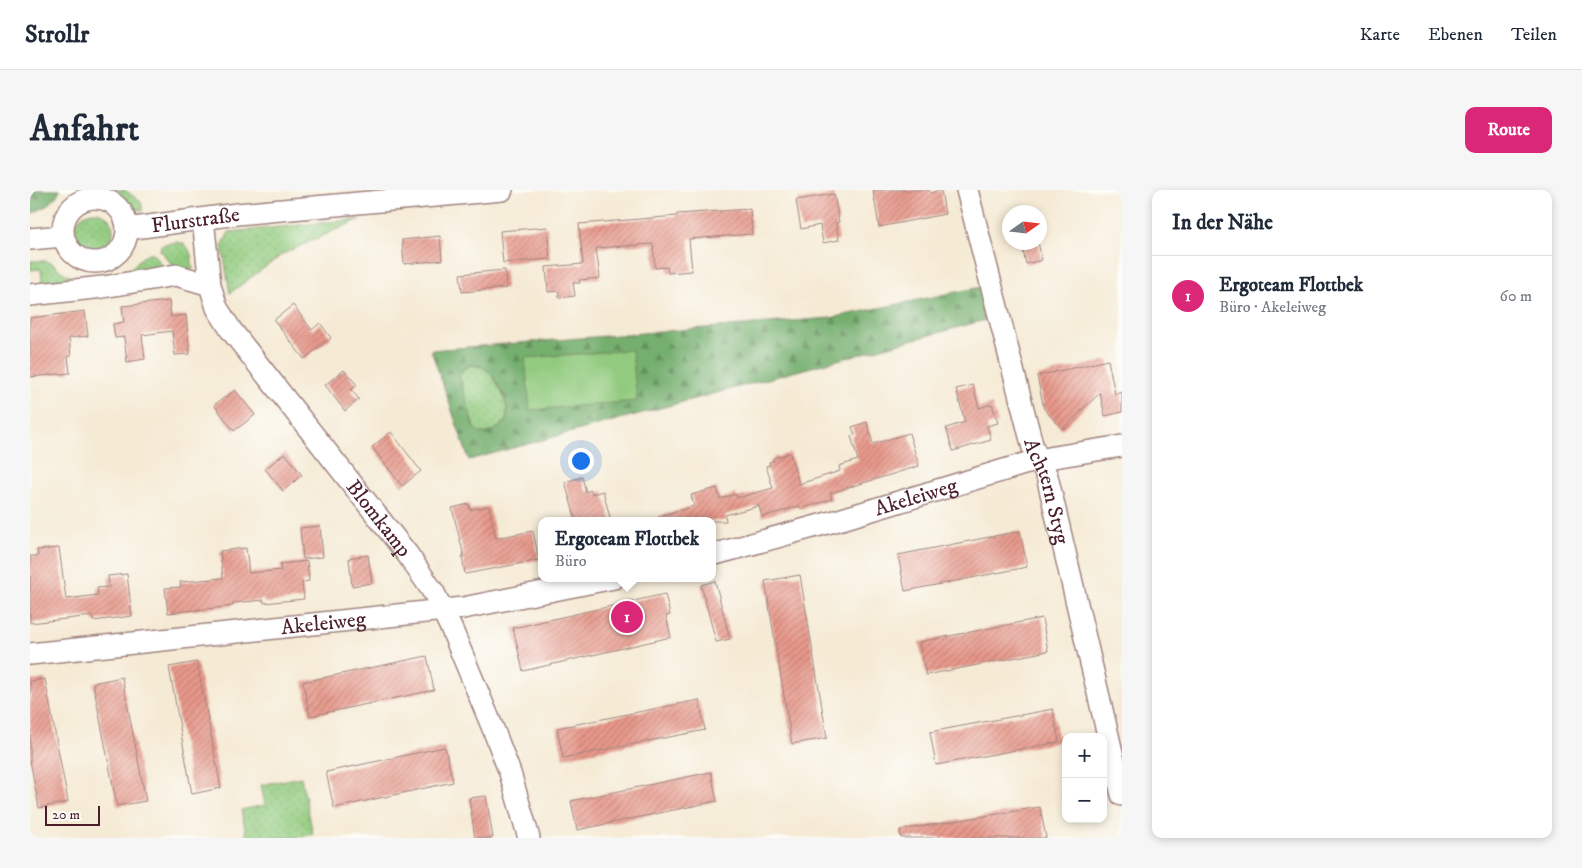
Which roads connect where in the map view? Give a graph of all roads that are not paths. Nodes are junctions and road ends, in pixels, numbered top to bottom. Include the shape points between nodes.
1 (502, 190) edge
2 (967, 190) edge
3 (89, 194) edge
4 (203, 219) junction
5 (127, 229) junction
6 (63, 236) junction
7 (30, 239) edge
8 (210, 285) junction
9 (30, 295) edge
10 (1122, 446) edge
11 (1040, 460) junction
12 (716, 554) edge
13 (594, 582) edge
14 (444, 610) junction
15 (30, 654) edge
16 (1122, 795) edge
17 (529, 838) edge

1 - 4 street, Flurstraße
2 - 11 street, Achtern Styg via 1033,448
3 - 5 street, Flurstraße via 112,202 123,214
3 - 6 street, Flurstraße via 66,214
4 - 5 street, Flurstraße
4 - 8 street, Blomkamp
5 - 6 street, Flurstraße via 119,252 98,263 75,256
6 - 7 street
8 - 9 street via 176,275
8 - 14 street, Blomkamp via 216,308 231,330 408,555
10 - 11 street, Akeleiweg
11 - 12 street, Akeleiweg
11 - 16 street, Achtern Styg via 1047,476
13 - 14 street, Akeleiweg
14 - 15 street, Akeleiweg
14 - 17 street, Blomkamp via 510,773

